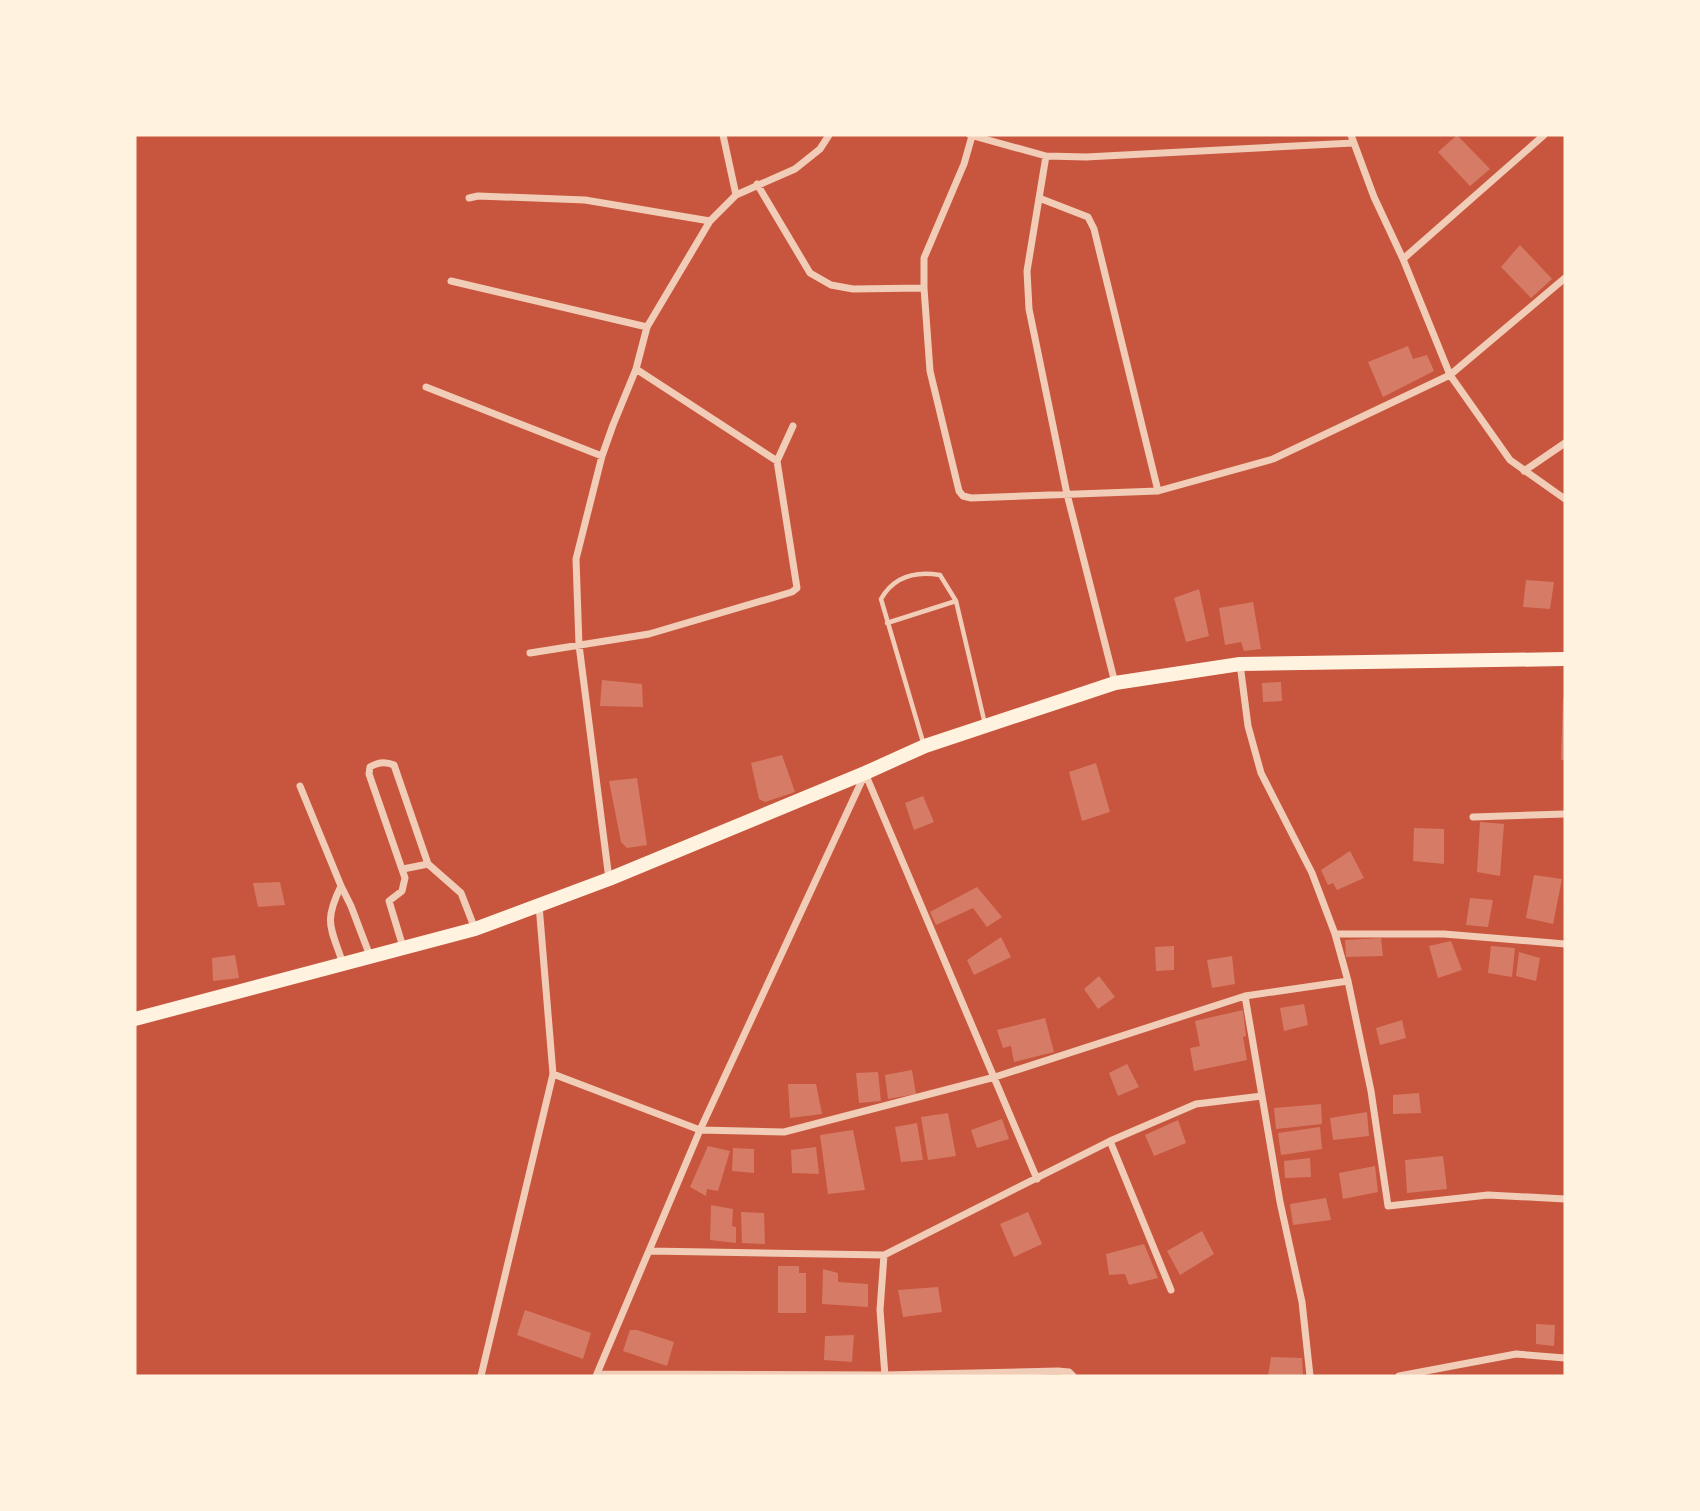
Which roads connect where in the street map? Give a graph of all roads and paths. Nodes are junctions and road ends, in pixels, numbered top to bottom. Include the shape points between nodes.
1 (723, 135) edge
2 (829, 135) edge
3 (971, 135) edge
4 (1544, 135) edge
5 (1352, 139) edge
6 (1046, 156) junction
7 (757, 184) junction
8 (736, 195) junction
9 (469, 198) dead end
10 (1039, 198) junction
11 (710, 221) junction
12 (1403, 259) junction
13 (1565, 278) edge
14 (452, 282) dead end
15 (924, 288) junction
16 (647, 327) junction
17 (636, 369) junction
18 (1450, 375) junction
19 (426, 387) dead end
20 (793, 426) dead end
21 (1565, 443) edge
22 (602, 456) junction
23 (777, 461) junction
24 (1524, 471) junction
25 (1158, 491) junction
26 (1067, 494) junction
27 (1565, 499) edge
28 (956, 601) junction
29 (887, 623) junction
30 (579, 645) junction
31 (530, 653) dead end
32 (1565, 659) edge
33 (1240, 664) junction
34 (1115, 683) junction
35 (985, 725) junction
36 (925, 746) junction
37 (865, 773) junction
38 (300, 786) dead end
39 (1565, 814) edge
40 (1473, 817) dead end
41 (428, 864) junction
42 (402, 869) junction
43 (609, 879) junction
44 (341, 887) junction
45 (539, 905) junction
46 (475, 929) junction
47 (1335, 934) junction
48 (1565, 944) edge
49 (403, 947) junction
50 (370, 957) junction
51 (343, 964) junction
52 (1348, 981) junction
53 (1245, 996) junction
54 (135, 1019) edge
55 (553, 1074) junction
56 (995, 1077) junction
57 (1262, 1096) junction
58 (700, 1130) junction
59 (1110, 1141) junction
60 (1037, 1179) junction
61 (1565, 1199) edge
62 (650, 1251) junction
63 (884, 1255) junction
64 (1171, 1290) dead end
65 (1565, 1357) edge
66 (596, 1375) edge
67 (481, 1376) edge
68 (885, 1376) edge
69 (1073, 1376) edge
70 (1310, 1376) edge
71 (1399, 1376) edge

1 - 8 street
2 - 7 street via 820,149 795,169
3 - 6 street
3 - 15 street via 964,164 925,258
4 - 12 street
5 - 6 street via 1086,158
5 - 12 street
6 - 10 street
7 - 8 street
7 - 15 street via 810,272 831,285 853,289
8 - 11 street
9 - 11 street via 585,200
10 - 25 street via 1088,217 1094,229
10 - 26 street via 1027,271 1029,309
11 - 16 street
12 - 18 street
13 - 18 street
14 - 16 street
15 - 26 street via 930,371 959,491 971,498
16 - 17 street
17 - 22 street
17 - 23 street
18 - 24 street via 1510,460
18 - 25 street via 1273,459
19 - 22 street
20 - 23 street
21 - 24 street
22 - 30 street via 576,559
23 - 30 street via 797,588 649,634
24 - 27 street
25 - 26 street
26 - 34 street
28 - 29 lane
28 - 29 lane via 940,575 920,571 888,587 881,598
28 - 35 lane
29 - 36 lane
30 - 31 street
30 - 43 street
32 - 33 main road
33 - 34 main road
33 - 47 street via 1248,726 1261,773 1312,873
34 - 35 main road
35 - 36 main road
36 - 37 main road
37 - 43 main road
37 - 56 street
37 - 58 street
38 - 44 street
39 - 40 street
41 - 42 street
41 - 42 street via 394,765 376,763 369,774
41 - 46 street via 461,893
42 - 49 street via 402,891 389,906
43 - 45 main road
44 - 50 street
44 - 51 street via 329,919
45 - 46 main road
45 - 55 street
46 - 49 main road
47 - 48 street via 1444,934
47 - 52 street
49 - 50 main road
50 - 51 main road
51 - 54 main road
52 - 53 street
52 - 61 street via 1388,1206 1489,1195
53 - 56 street
53 - 57 street
55 - 58 street
55 - 67 street
56 - 58 street via 784,1132
56 - 60 street
57 - 59 street via 1196,1104
57 - 70 street via 1302,1302
58 - 62 street
59 - 60 street
59 - 64 street
60 - 63 street
62 - 63 street
62 - 66 street
63 - 68 street via 880,1311
65 - 71 street via 1516,1354
66 - 68 street
68 - 69 street via 1058,1371

